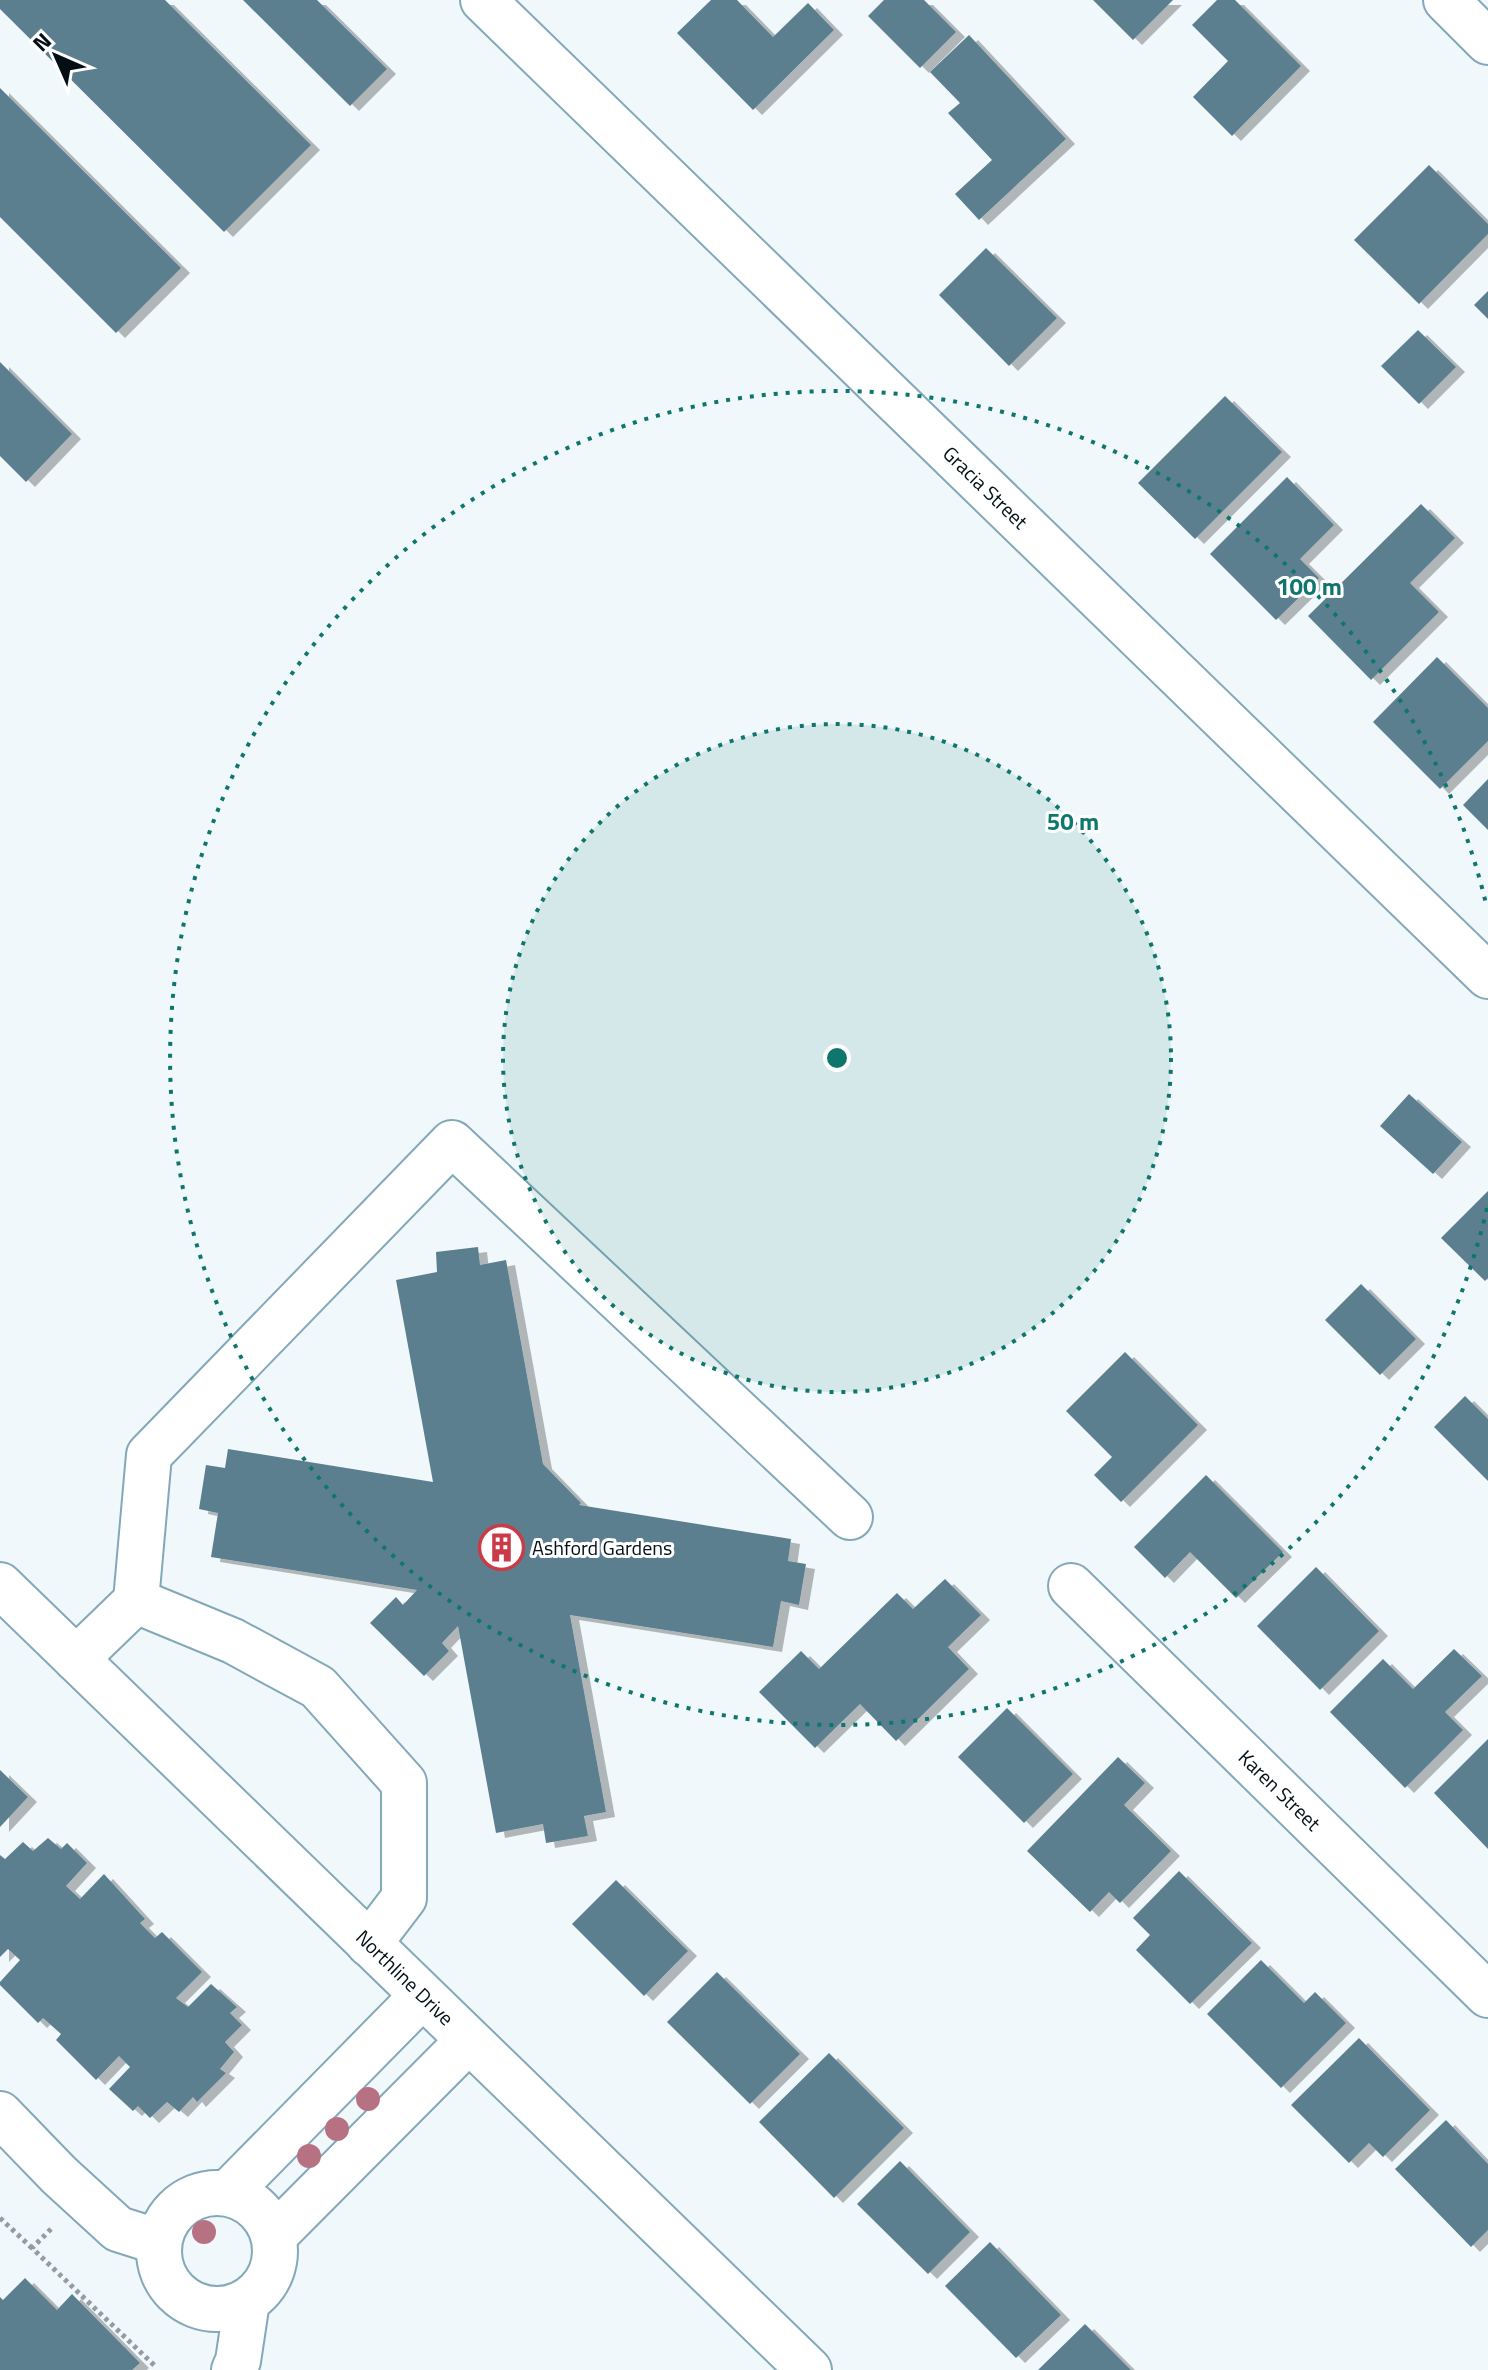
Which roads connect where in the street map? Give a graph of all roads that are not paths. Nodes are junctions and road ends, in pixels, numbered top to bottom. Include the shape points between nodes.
1 (483, 0) edge
2 (1448, 1) edge
3 (1488, 42) edge
4 (1488, 976) edge
5 (850, 1517) dead end
6 (1071, 1586) dead end
7 (5, 1601) edge
8 (136, 1601) junction
9 (76, 1659) junction
10 (369, 1944) junction
11 (1488, 1995) edge
12 (421, 1997) junction
13 (468, 2041) junction
14 (0, 2114) edge
15 (228, 2193) junction
16 (274, 2236) junction
17 (159, 2242) junction
18 (247, 2301) junction
19 (234, 2370) edge
20 (809, 2370) edge

1 - 4 street, Gracia Street
2 - 3 street
5 - 8 street via 452,1143 149,1455
6 - 11 street, Karen Street
7 - 9 street, Northline Drive
8 - 9 street
8 - 10 street via 233,1641 318,1687 404,1783 404,1898
9 - 10 street, Northline Drive
10 - 12 street, Northline Drive
12 - 13 street, Northline Drive
12 - 15 street
13 - 16 street
13 - 20 street, Northline Drive
14 - 17 street via 118,2229
15 - 16 street via 257,2208
15 - 17 street via 192,2198 176,2209
16 - 18 street via 271,2273
17 - 18 street via 166,2278 192,2304 211,2309
18 - 19 street

